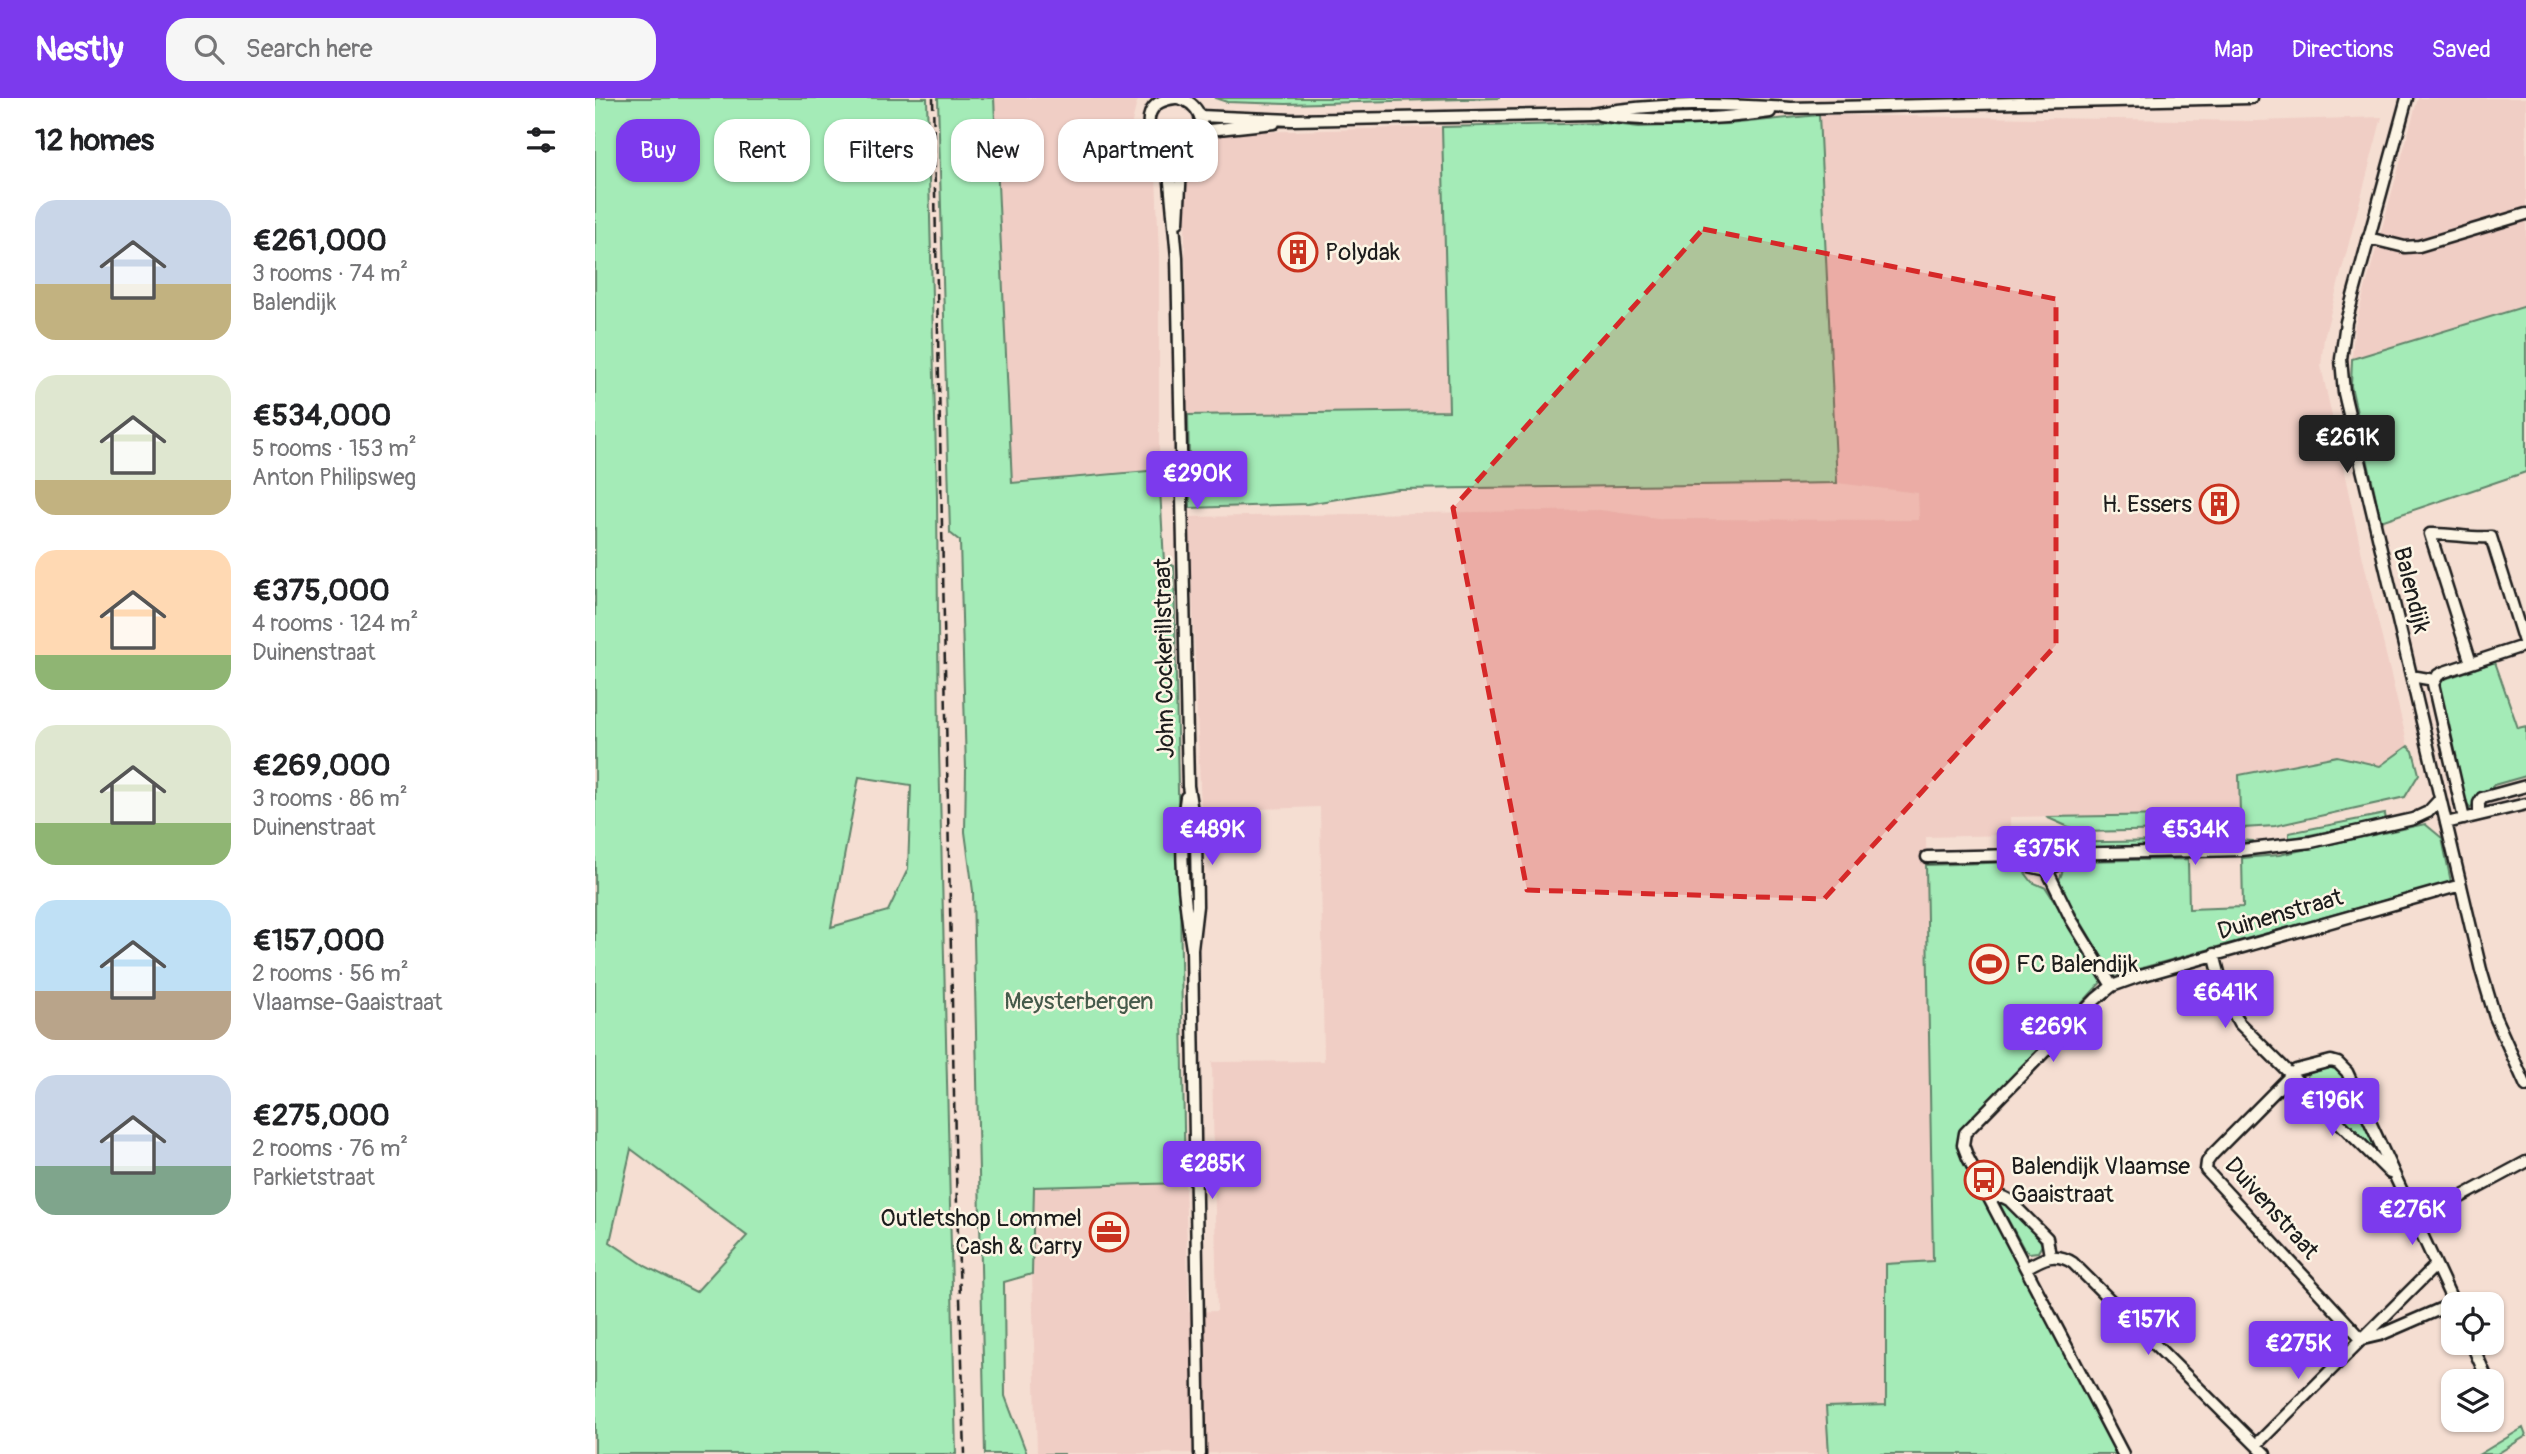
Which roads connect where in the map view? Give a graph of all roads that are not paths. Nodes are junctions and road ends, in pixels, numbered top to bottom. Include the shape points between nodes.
1 (1176, 98) edge
2 (2251, 98) edge
3 (2407, 98) edge
4 (1192, 101) edge
5 (1200, 116) joint
6 (1151, 119) edge
7 (1292, 120) junction
8 (1218, 129) edge
9 (1171, 182) edge
10 (1180, 182) edge
11 (2526, 214) edge
12 (1177, 236) junction
13 (2368, 238) junction
14 (2526, 645) edge
15 (2471, 663) junction
16 (2411, 678) junction
17 (2434, 680) junction
18 (2526, 786) edge
19 (2440, 799) junction
20 (2526, 804) edge
21 (2479, 815) junction
22 (2464, 819) junction
23 (2446, 823) junction
24 (2018, 855) junction
25 (2064, 855) junction
26 (1927, 857) dead end
27 (2047, 870) junction
28 (2461, 885) junction
29 (2214, 954) junction
30 (2112, 986) junction
31 (2291, 1075) junction
32 (2526, 1086) edge
33 (2526, 1162) edge
34 (2396, 1179) junction
35 (1989, 1197) junction
36 (2416, 1221) junction
37 (2050, 1255) junction
38 (2436, 1265) junction
39 (2026, 1268) junction
40 (2449, 1292) edge
41 (2441, 1309) edge
42 (2362, 1339) junction
43 (2256, 1445) junction
44 (1200, 1454) edge
45 (2123, 1454) edge
46 (2265, 1454) edge

1 - 4 street
1 - 6 street via 1160,102
2 - 7 street via 1634,107 1591,114
3 - 13 street, Balendijk
4 - 5 street
5 - 7 street
7 - 8 street
9 - 12 street, John Cockerillstraat
10 - 12 street, John Cockerillstraat
11 - 13 street via 2419,246
12 - 44 street, John Cockerillstraat via 1188,786 1196,836 1192,949
13 - 16 street, Balendijk via 2346,321 2342,375
14 - 15 street
14 - 15 street via 2491,537 2430,534
15 - 17 street
16 - 17 street
16 - 19 street, Balendijk
17 - 22 street
18 - 21 street via 2482,798
19 - 23 street, Balendijk
19 - 25 street via 2413,819 2311,842 2229,851
20 - 21 street
21 - 22 street
22 - 23 street
23 - 28 street, Balendijk
24 - 25 street
24 - 26 street
24 - 27 street via 2029,866
25 - 27 street via 2062,863
27 - 30 street
28 - 29 street, Duinenstraat
28 - 32 street, Balendijk via 2495,1017
29 - 30 street, Duinenstraat
29 - 31 street via 2233,1014
30 - 35 street, Duinenstraat via 1965,1133 1963,1145
31 - 34 street
31 - 34 street via 2323,1061 2342,1067
31 - 42 street, Duivenstraat via 2212,1155 2206,1170
33 - 36 street
34 - 36 street
35 - 37 street via 2009,1200 2047,1238
35 - 39 street, Duinenstraat
36 - 38 street
37 - 39 street
37 - 43 street via 2073,1263
38 - 40 street
38 - 42 street
39 - 45 street, Duinenstraat
41 - 42 street
42 - 43 street
43 - 46 street

